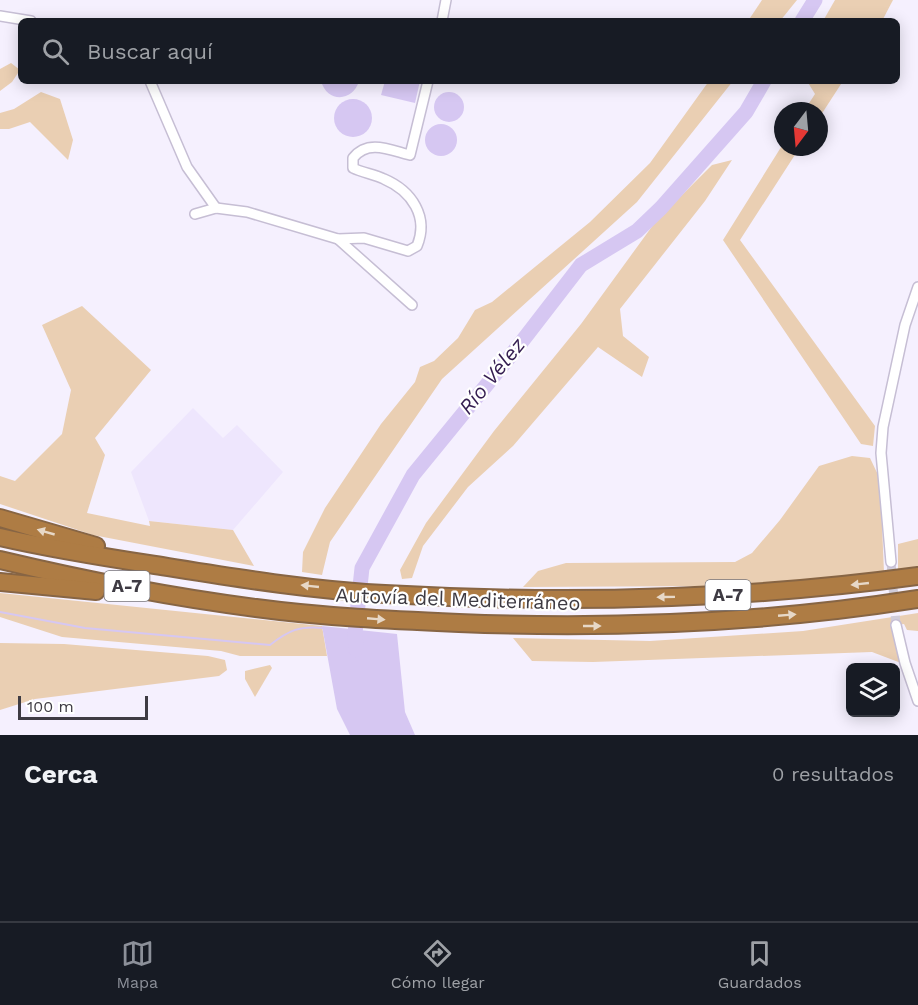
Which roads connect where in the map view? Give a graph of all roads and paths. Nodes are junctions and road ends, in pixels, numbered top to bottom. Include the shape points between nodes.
1 (446, 0) edge
2 (0, 16) edge
3 (443, 18) edge
4 (18, 19) edge
5 (151, 84) edge
6 (427, 84) edge
7 (216, 208) junction
8 (195, 214) dead end
9 (338, 239) junction
10 (918, 287) edge
11 (412, 305) dead end
12 (0, 518) edge
13 (0, 537) edge
14 (0, 560) edge
15 (891, 562) tunnel mouth
16 (226, 576) junction
17 (918, 576) edge
18 (0, 582) edge
19 (918, 599) edge
20 (255, 608) junction
21 (896, 625) tunnel mouth
22 (918, 701) edge

1 - 3 street
2 - 4 street
5 - 7 street via 187,167
6 - 9 street via 410,155 368,146 353,158 353,168 386,179 416,207 422,222 417,246 408,251 364,238
7 - 8 street
7 - 9 street
9 - 11 street
10 - 15 street via 905,325 883,427 881,453
16 -> 12 highway via 81,542
13 - 16 highway, Autovía del Mediterráneo / A-7
14 - 20 highway, Autovía del Mediterráneo / A-7 via 82,579
17 -> 16 highway, Autovía del Mediterráneo / A-7 via 788,592 536,599 384,594
18 - 20 highway
20 -> 19 highway, Autovía del Mediterráneo / A-7 via 382,620 635,625 754,618
21 - 22 street

